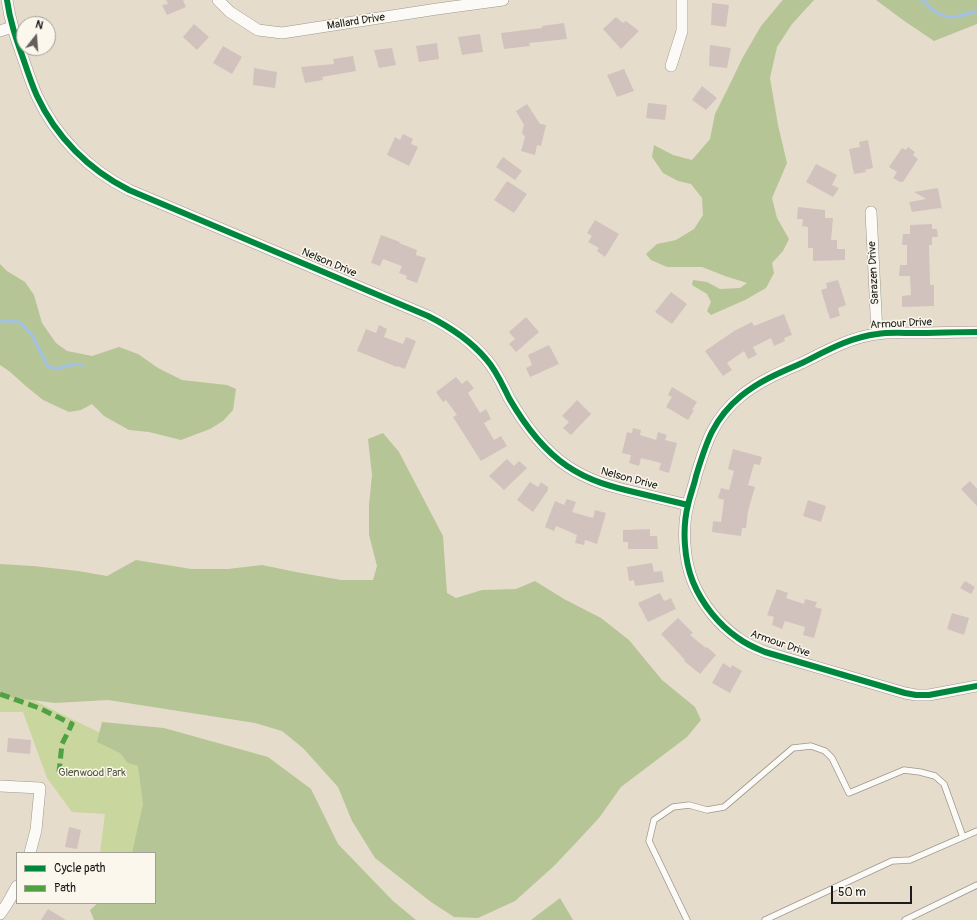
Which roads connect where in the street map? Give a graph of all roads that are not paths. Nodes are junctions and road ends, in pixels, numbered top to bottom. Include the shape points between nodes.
1 (7, 0) edge
2 (218, 0) edge
3 (503, 0) edge
4 (682, 0) edge
5 (436, 4) edge
6 (12, 27) junction
7 (0, 31) edge
8 (671, 66) dead end
9 (871, 212) dead end
10 (977, 332) edge
11 (877, 334) junction
12 (688, 505) junction
13 (977, 686) edge
14 (0, 786) edge
15 (977, 832) edge
16 (963, 837) junction
17 (30, 852) edge
18 (977, 885) edge
19 (16, 888) edge
20 (0, 914) edge
21 (687, 920) edge
22 (765, 920) edge
23 (905, 920) edge

1 - 6 street, Nelson Drive
2 - 5 street, Mallard Drive via 230,12 258,30 282,33
3 - 5 street, Mallard Drive
4 - 8 street via 682,31
6 - 7 street
6 - 12 street, Nelson Drive via 36,95 57,130 87,162 115,183 440,322 466,338 480,352 496,372 533,434 567,466 603,484
9 - 11 street, Sarazen Drive
10 - 11 street, Armour Drive
11 - 12 street, Armour Drive via 856,338 837,346 777,374 742,395 724,412 710,436
12 - 13 street, Armour Drive via 685,543 690,575 705,605 737,638 765,652 905,693 942,694
14 - 17 street via 40,788 36,830
15 - 16 lane
16 - 21 lane via 944,784 935,776 904,770 849,793 832,758 825,752 811,746 793,748 724,807 707,810 689,805 673,807 654,820 649,840
16 - 22 lane via 910,860 892,861
18 - 23 lane
19 - 20 street

